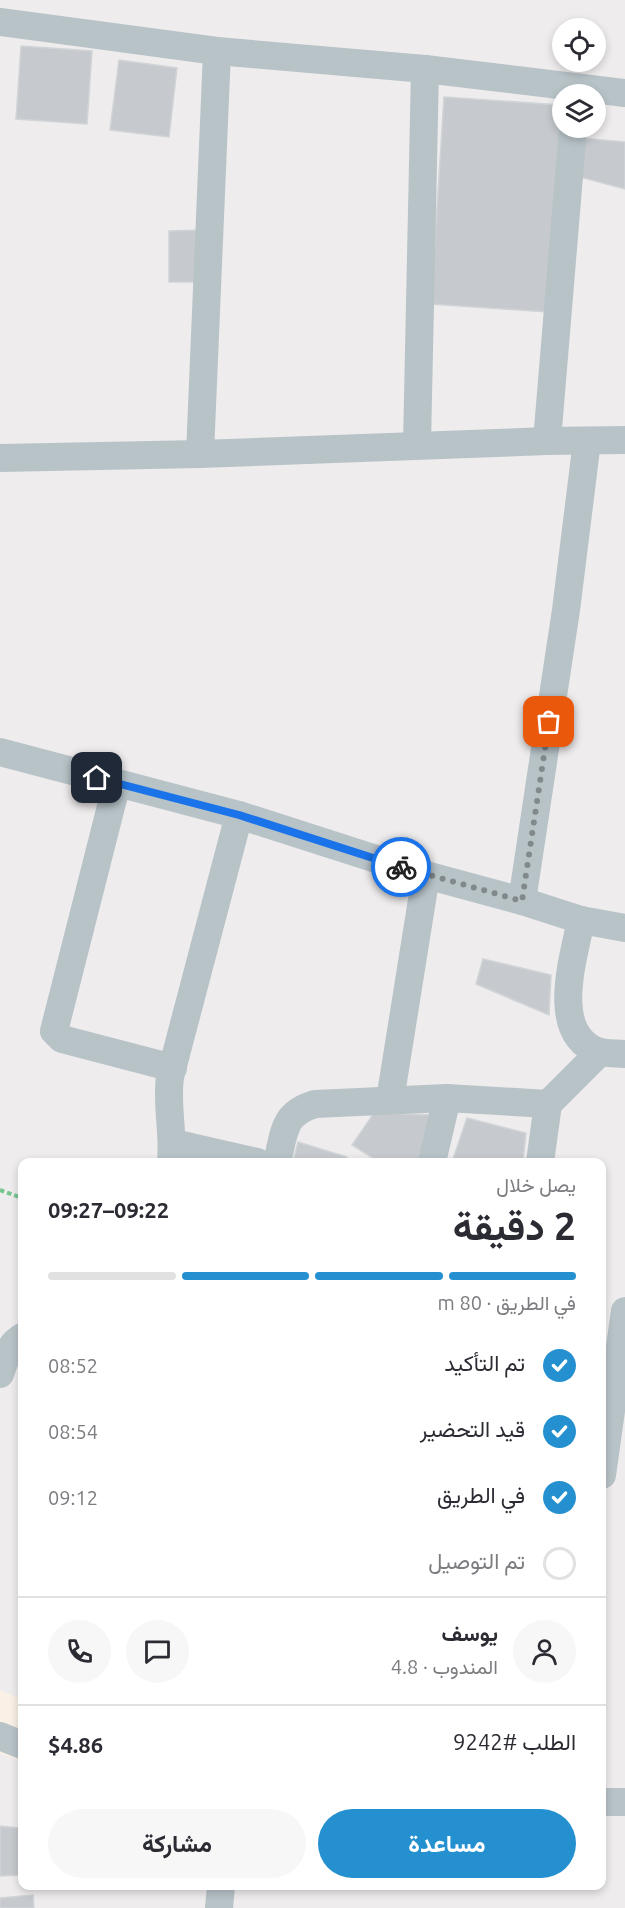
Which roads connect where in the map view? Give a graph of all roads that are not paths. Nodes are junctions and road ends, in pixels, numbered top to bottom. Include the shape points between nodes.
1 (0, 22) edge
2 (217, 51) junction
3 (425, 69) junction
4 (552, 88) edge
5 (606, 92) edge
6 (625, 93) edge
7 (572, 138) edge
8 (547, 441) junction
9 (587, 441) junction
10 (625, 441) edge
11 (417, 445) junction
12 (200, 454) junction
13 (0, 458) edge
14 (0, 752) edge
15 (117, 783) junction
16 (239, 815) junction
17 (426, 875) junction
18 (522, 901) junction
19 (581, 920) junction
20 (625, 928) edge
21 (612, 1053) edge
22 (173, 1068) junction
23 (447, 1098) junction
24 (390, 1100) junction
25 (548, 1104) junction
26 (172, 1153) edge
27 (219, 1158) edge
28 (278, 1158) edge
29 (433, 1158) edge
30 (541, 1158) edge
31 (625, 1311) edge
32 (18, 1339) edge
33 (0, 1374) edge
34 (606, 1446) edge
35 (0, 1736) edge
36 (18, 1743) edge
37 (606, 1802) edge
38 (625, 1802) edge
39 (221, 1890) edge
40 (219, 1908) edge

1 - 2 street
2 - 3 street
2 - 12 street
3 - 4 street
3 - 11 street
5 - 6 street
7 - 8 street
8 - 9 street
8 - 11 street
9 - 10 street
9 - 18 street
11 - 12 street
12 - 13 street
14 - 15 street
15 - 16 street
15 - 22 street via 54,1031 62,1039
16 - 17 street
16 - 22 street
17 - 18 street
17 - 24 street
18 - 19 street
19 - 20 street
19 - 21 street via 567,1000 576,1034 586,1045
21 - 25 street
22 - 26 street via 168,1091
23 - 24 street
23 - 25 street
23 - 29 street
24 - 28 street via 303,1108 288,1121
25 - 30 street
26 - 27 street
31 - 34 street
32 - 33 street
35 - 36 street
37 - 38 street
39 - 40 street

